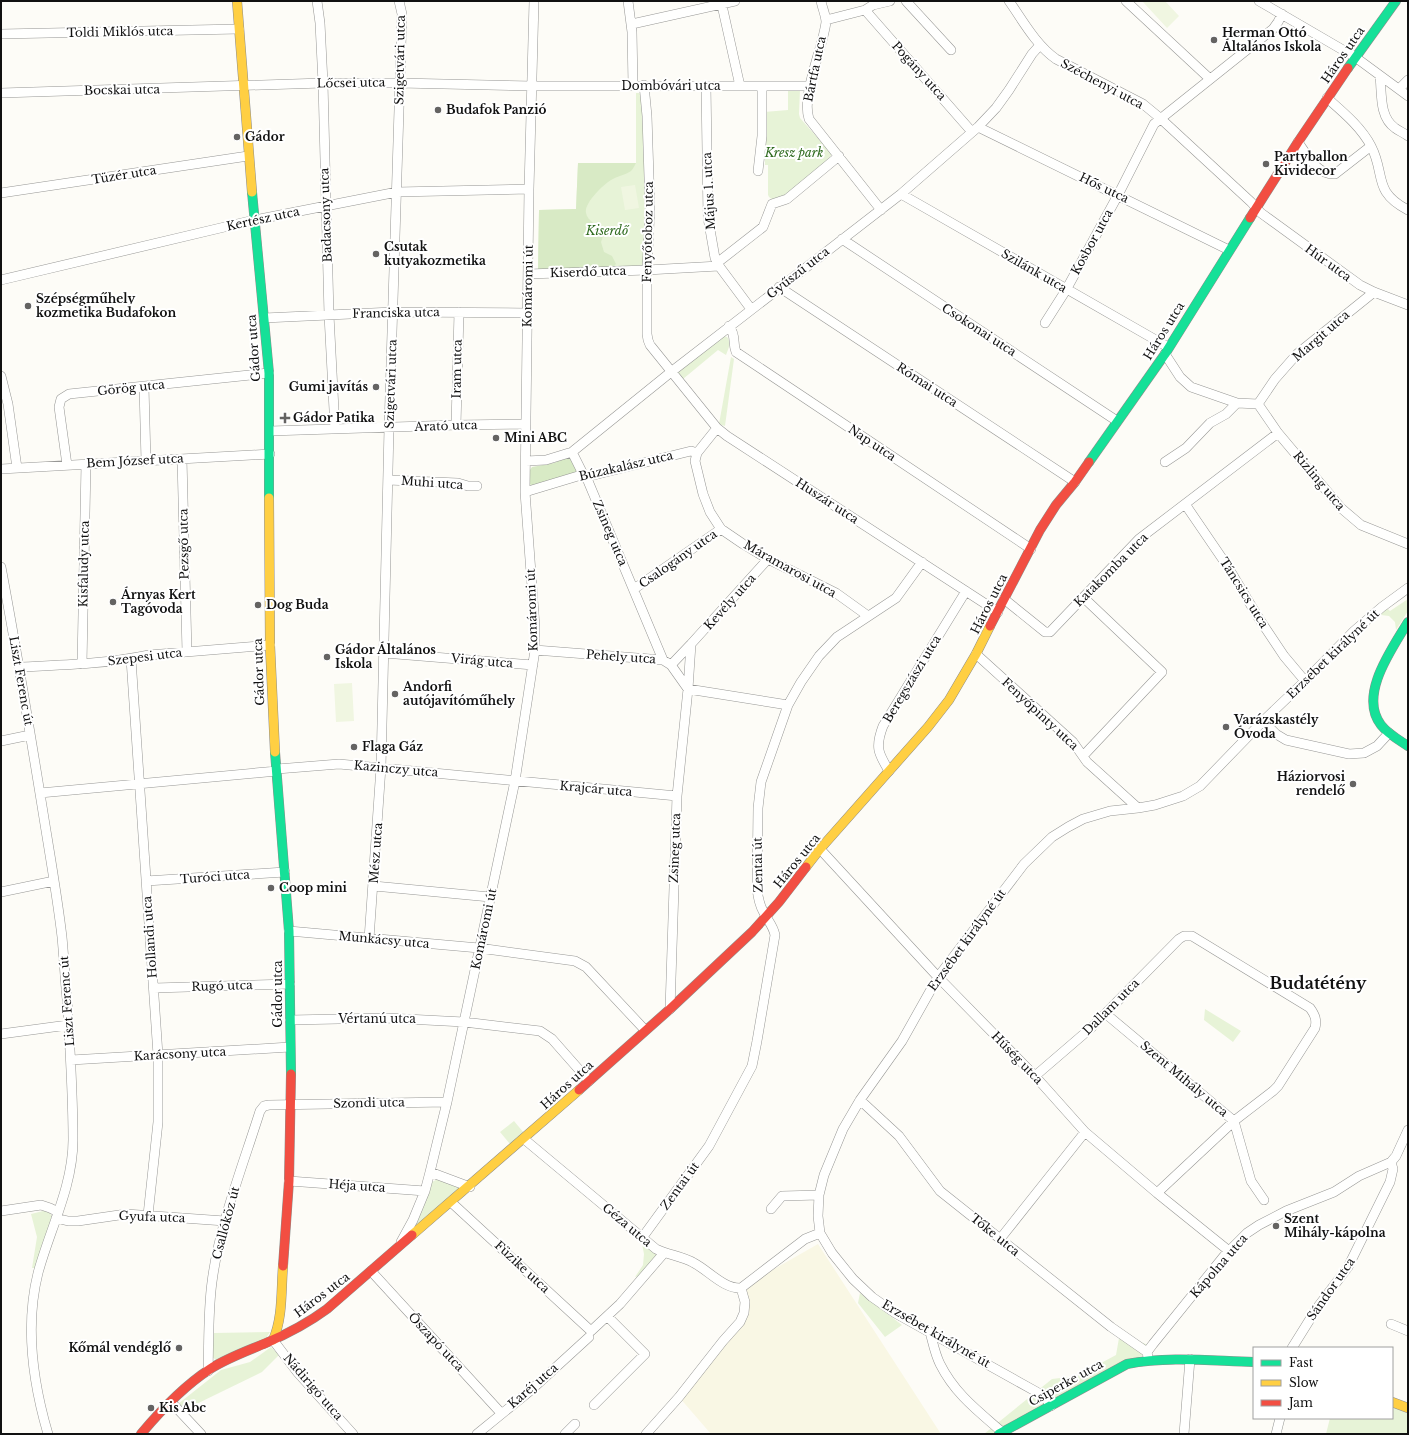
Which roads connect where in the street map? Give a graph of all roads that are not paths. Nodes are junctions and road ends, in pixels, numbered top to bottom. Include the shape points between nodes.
1 (237, 1) edge
2 (317, 1) edge
3 (399, 1) edge
4 (534, 1) edge
5 (628, 1) edge
6 (734, 1) edge
7 (821, 1) edge
8 (890, 1) edge
9 (906, 1) edge
10 (1009, 1) edge
11 (1126, 1) edge
12 (1261, 1) edge
13 (1396, 1) edge
14 (721, 2) edge
15 (865, 10) junction
16 (1282, 14) junction
17 (826, 20) junction
18 (632, 24) junction
19 (239, 29) junction
20 (1, 34) edge
21 (1040, 45) junction
22 (951, 50) dead end
23 (1355, 57) junction
24 (1380, 76) junction
25 (1210, 80) junction
26 (1408, 80) edge
27 (323, 83) junction
28 (400, 83) junction
29 (633, 85) junction
30 (644, 85) junction
31 (532, 86) junction
32 (706, 86) junction
33 (740, 86) junction
34 (762, 86) junction
35 (810, 86) junction
36 (243, 87) junction
37 (1399, 89) junction
38 (1, 93) edge
39 (1408, 96) edge
40 (1328, 98) junction
41 (1160, 118) junction
42 (975, 129) junction
43 (1408, 136) edge
44 (1298, 142) junction
45 (1371, 146) junction
46 (248, 156) junction
47 (839, 156) junction
48 (758, 171) dead end
49 (529, 189) junction
50 (397, 192) junction
51 (1, 193) edge
52 (901, 194) junction
53 (1118, 195) junction
54 (326, 206) junction
55 (1255, 208) junction
56 (880, 210) junction
57 (1408, 210) edge
58 (254, 220) junction
59 (842, 239) junction
60 (1229, 250) junction
61 (718, 264) junction
62 (647, 270) junction
63 (528, 274) junction
64 (1, 280) edge
65 (779, 287) junction
66 (1066, 290) junction
67 (1374, 292) junction
68 (1408, 305) edge
69 (751, 309) junction
70 (393, 312) junction
71 (459, 312) junction
72 (528, 313) junction
73 (329, 315) junction
74 (264, 318) junction
75 (1044, 323) dead end
76 (730, 326) junction
77 (1166, 351) junction
78 (671, 372) junction
79 (269, 373) junction
80 (1, 376) edge
81 (144, 387) junction
82 (1237, 403) junction
83 (1258, 404) junction
84 (1117, 421) junction
85 (526, 424) junction
86 (456, 425) junction
87 (389, 428) junction
88 (717, 428) junction
89 (335, 429) junction
90 (270, 431) junction
91 (1278, 433) junction
92 (572, 452) junction
93 (698, 453) junction
94 (270, 454) junction
95 (182, 459) junction
96 (146, 461) junction
97 (526, 461) junction
98 (1165, 462) dead end
99 (86, 464) junction
100 (67, 465) junction
101 (18, 468) junction
102 (1, 469) edge
103 (585, 476) junction
104 (388, 480) junction
105 (1075, 482) junction
106 (477, 486) dead end
107 (525, 492) junction
108 (1185, 504) junction
109 (721, 528) junction
110 (1408, 544) edge
111 (1030, 549) junction
112 (768, 559) junction
113 (922, 562) junction
114 (1, 567) edge
115 (1408, 588) edge
116 (634, 590) junction
117 (966, 591) junction
118 (1084, 598) junction
119 (1004, 599) junction
120 (998, 612) junction
121 (868, 616) junction
122 (1408, 622) edge
123 (691, 644) junction
124 (270, 645) junction
125 (535, 650) junction
126 (187, 652) junction
127 (384, 653) junction
128 (976, 654) junction
129 (131, 659) junction
130 (667, 662) junction
131 (82, 664) junction
132 (533, 665) junction
133 (19, 667) junction
134 (1305, 681) junction
135 (688, 689) junction
136 (788, 705) junction
137 (1263, 721) junction
138 (1389, 733) junction
139 (30, 735) junction
140 (1, 741) edge
141 (1408, 746) edge
142 (1083, 756) junction
143 (381, 767) junction
144 (277, 770) junction
145 (890, 771) junction
146 (515, 781) junction
147 (139, 783) junction
148 (40, 793) junction
149 (677, 796) junction
150 (1138, 808) junction
151 (820, 850) junction
152 (284, 872) junction
153 (54, 881) junction
154 (146, 881) junction
155 (374, 886) junction
156 (1, 892) edge
157 (490, 897) junction
158 (766, 916) junction
159 (289, 931) junction
160 (370, 939) junction
161 (479, 948) junction
162 (938, 976) junction
163 (290, 984) junction
164 (154, 988) junction
165 (670, 1009) junction
166 (1106, 1014) junction
167 (290, 1020) junction
168 (464, 1022) junction
169 (68, 1025) junction
170 (645, 1030) junction
171 (1, 1034) edge
172 (290, 1047) junction
173 (158, 1055) junction
174 (71, 1060) junction
175 (1035, 1076) junction
176 (589, 1081) junction
177 (860, 1100) junction
178 (447, 1102) junction
179 (291, 1105) junction
180 (1234, 1121) junction
181 (1408, 1130) edge
182 (1085, 1132) junction
183 (524, 1139) junction
184 (1391, 1162) junction
185 (430, 1172) junction
186 (289, 1181) junction
187 (470, 1187) junction
188 (424, 1191) junction
189 (1157, 1193) junction
190 (819, 1195) junction
191 (1264, 1200) dead end
192 (452, 1203) junction
193 (771, 1209) dead end
194 (1, 1211) edge
195 (57, 1215) junction
196 (148, 1215) junction
197 (225, 1221) junction
198 (820, 1233) junction
199 (642, 1238) junction
200 (1000, 1239) junction
201 (396, 1250) junction
202 (1229, 1251) junction
203 (664, 1253) junction
204 (371, 1271) junction
205 (741, 1288) junction
206 (608, 1317) junction
207 (1392, 1324) dead end
208 (1408, 1331) edge
209 (930, 1332) junction
210 (590, 1334) junction
211 (273, 1340) junction
212 (1293, 1347) edge
213 (1147, 1356) junction
214 (1190, 1359) junction
215 (1253, 1362) edge
216 (208, 1371) junction
217 (171, 1402) junction
218 (1393, 1402) edge
219 (594, 1405) dead end
220 (1051, 1406) junction
221 (1408, 1408) edge
222 (501, 1413) junction
223 (1280, 1419) edge
224 (575, 1424) dead end
225 (1001, 1433) edge
226 (48, 1434) edge
227 (141, 1434) edge
228 (201, 1434) edge
229 (353, 1434) edge
230 (477, 1434) edge
231 (565, 1434) edge
232 (646, 1434) edge
233 (1184, 1434) edge
234 (1276, 1434) edge

1 - 19 street, Gádor utca
2 - 27 street, Badacsony utca
3 - 28 street, Szigetvári utca via 402,14
4 - 31 street, Komáromi út
5 - 18 street
6 - 14 street
7 - 17 street, Bártfa utca
8 - 15 street
9 - 22 street
10 - 21 street, Széchenyi utca
11 - 25 street
12 - 16 street
13 - 23 street, Háros utca
14 - 18 street
14 - 33 street
15 - 17 street
15 - 42 street, Pogány utca
16 - 23 street
16 - 25 street, Kosbor utca via 1273,29
17 - 35 street, Bártfa utca
18 - 29 street
19 - 20 street, Toldi Miklós utca
19 - 36 street, Gádor utca
21 - 41 street, Széchenyi utca via 1056,59 1143,104
21 - 42 street, Gyűszű utca via 996,108
23 - 24 street
23 - 40 street, Háros utca
24 - 37 street
24 - 43 street via 1383,110 1387,120 1394,128
25 - 41 street, Kosbor utca
26 - 37 street
27 - 28 street, Lőcsei utca
27 - 36 street, Lőcsei utca
27 - 54 street, Badacsony utca
28 - 31 street, Lőcsei utca
28 - 50 street, Szigetvári utca
29 - 30 street, Dombóvári utca
29 - 31 street, Dombóvári utca
30 - 32 street, Dombóvári utca
30 - 62 street, Fenyőtoboz utca via 650,208
31 - 49 street, Komáromi út
32 - 33 street, Dombóvári utca
32 - 61 street, Május 1. utca via 708,218
33 - 34 street, Dombóvári utca
34 - 35 street, Dombóvári utca
34 - 48 street via 762,136
35 - 47 street, Bártfa utca via 807,104 809,119
36 - 38 street, Bocskai utca
36 - 46 street, Gádor utca
37 - 39 street
40 - 44 street, Háros utca
40 - 45 street via 1356,125
41 - 53 street, Kosbor utca via 1154,124
41 - 55 street, Széchenyi utca
42 - 52 street, Gyűszű utca
42 - 53 street, Hős utca
44 - 45 street via 1318,169 1330,174 1335,174
44 - 55 street, Háros utca
45 - 57 street via 1386,192
46 - 51 street, Tüzér utca
46 - 58 street, Gádor utca
47 - 56 street, Bártfa utca
47 - 61 street via 787,199 772,204 763,227
49 - 50 street, Kertész utca
49 - 63 street, Komáromi út
50 - 54 street, Kertész utca
50 - 70 street, Szigetvári utca
52 - 56 street, Gyűszű utca
52 - 66 street, Szilánk utca
53 - 60 street, Hős utca
53 - 66 street, Kosbor utca
54 - 58 street, Kertész utca
54 - 73 street, Badacsony utca
55 - 60 street, Háros utca
55 - 67 street, Húr utca via 1349,278
56 - 59 street, Gyűszű utca
58 - 64 street, Kertész utca
58 - 74 street, Gádor utca
59 - 65 street, Gyűszű utca
59 - 84 street, Csokonai utca
60 - 77 street, Háros utca
61 - 62 street, Kiserdő utca
61 - 69 street, Május 1. utca
62 - 63 street, Kiserdő utca
62 - 78 street, Fenyőtoboz utca via 648,340
63 - 72 street, Komáromi út
65 - 69 street, Gyűszű utca
65 - 105 street, Római utca
66 - 75 street, Kosbor utca
66 - 77 street, Szilánk utca
67 - 68 street, Húr utca
67 - 83 street, Margit utca via 1297,354
69 - 76 street, Gyűszű utca
70 - 71 street, Franciska utca
70 - 73 street, Franciska utca
70 - 87 street, Szigetvári utca
71 - 72 street, Franciska utca
71 - 86 street, Iram utca
72 - 85 street, Komáromi út
73 - 74 street, Franciska utca
73 - 89 street, Badacsony utca
74 - 79 street, Gádor utca
76 - 78 street, Gyűszű utca
76 - 111 street, Nap utca via 734,332 736,352
77 - 82 street via 1180,377 1191,388
77 - 84 street, Háros utca
78 - 88 street, Huszár utca
78 - 92 street, Gyűszű utca
79 - 81 street, Görög utca
79 - 90 street, Gádor utca
80 - 101 street
81 - 96 street
81 - 100 street, Görög utca via 70,394 61,399 59,407
82 - 83 street
82 - 98 street via 1226,414 1210,423 1186,448
83 - 91 street
84 - 105 street, Háros utca
85 - 86 street, Arató utca
85 - 97 street, Komáromi út
86 - 87 street, Arató utca
87 - 89 street, Arató utca
87 - 104 street, Szigetvári utca
88 - 93 street
88 - 113 street, Huszár utca
89 - 90 street, Arató utca
90 - 94 street, Gádor utca
91 - 108 street, Katakomba utca
91 - 110 street, Rizling utca via 1350,517 1361,525
92 - 97 street, Gyűszű utca via 546,460
92 - 103 street, Zsineg utca
93 - 103 street, Búzakalász utca via 691,451
93 - 109 street, Máramarosi utca via 695,461 702,494
94 - 95 street, Bem József utca
94 - 124 street, Gádor utca
95 - 96 street, Bem József utca
95 - 126 street, Pezsgő utca
96 - 99 street, Bem József utca
97 - 107 street, Komáromi út
99 - 100 street, Bem József utca
99 - 131 street, Kisfaludy utca
100 - 101 street, Bem József utca
101 - 102 street, Bem József utca
103 - 107 street, Búzakalász utca
103 - 116 street, Zsineg utca
104 - 106 street, Muhi utca
104 - 127 street, Szigetvári utca
105 - 111 street, Háros utca via 1052,511
107 - 125 street, Komáromi út
108 - 118 street, Katakomba utca via 1139,540
108 - 134 street, Táncsics utca via 1284,656
109 - 112 street, Máramarosi utca
109 - 116 street, Csalogány utca
111 - 119 street, Háros utca
112 - 121 street, Máramarosi utca via 836,593
112 - 123 street, Kevély utca
113 - 117 street, Huszár utca
113 - 121 street, Zentai út via 896,598
114 - 133 street, Liszt Ferenc út
115 - 134 street, Erzsébet királyné út via 1366,620
116 - 130 street, Zsineg utca
117 - 120 street, Huszár utca
117 - 145 street, Beregszászi utca via 883,726 878,738 878,747 880,757
118 - 119 street, Katakomba utca via 1050,632 1045,632
118 - 142 street via 1162,672
119 - 120 street, Háros utca
120 - 128 street, Háros utca
121 - 136 street, Zentai út via 837,637 819,656
122 - 138 street via 1375,685 1375,715
123 - 130 street, Kevély utca
123 - 135 street
124 - 126 street, Szepesi utca
124 - 144 street, Gádor utca
125 - 130 street, Pehely utca
125 - 132 street, Komáromi út
126 - 129 street, Szepesi utca
127 - 132 street, Virág utca
127 - 143 street, Szigetvári utca
128 - 142 street, Fenyőpinty utca via 1073,742
128 - 145 street, Háros utca via 945,706
129 - 131 street, Szepesi utca
129 - 147 street, Hollandi utca
130 - 135 street, Pehely utca
131 - 133 street, Szepesi utca
132 - 146 street, Komáromi út
133 - 139 street, Liszt Ferenc út
134 - 137 street, Erzsébet királyné út
135 - 136 street
135 - 149 street, Zsineg utca
136 - 158 street, Zentai út via 761,782 758,808 757,889 760,906
137 - 138 street via 1286,740 1349,754 1364,753 1377,746
137 - 150 street, Erzsébet királyné út via 1200,786 1183,796
138 - 141 street
139 - 140 street
139 - 148 street, Liszt Ferenc út
142 - 150 street, Fenyőpinty utca
143 - 144 street, Kazinczy utca via 339,764
143 - 146 street, Kazinczy utca
143 - 155 street, Mész utca
144 - 147 street, Kazinczy utca
144 - 152 street, Gádor utca
145 - 151 street, Háros utca
146 - 149 street, Krajcár utca
146 - 157 street, Komáromi út
147 - 148 street, Kazinczy utca
147 - 154 street, Hollandi utca
148 - 153 street, Liszt Ferenc út
149 - 165 street, Zsineg utca
150 - 162 street, Erzsébet királyné út via 1096,814 1068,826 1052,837 1024,864
151 - 158 street, Háros utca
151 - 162 street, Hűség utca
152 - 154 street, Turóci utca
152 - 159 street, Gádor utca
153 - 156 street
153 - 169 street, Liszt Ferenc út via 62,937
154 - 164 street, Hollandi utca
155 - 157 street
155 - 160 street, Mész utca
157 - 161 street, Komáromi út
158 - 165 street, Háros utca
158 - 199 street, Zentai út via 774,928 775,935 752,1066 709,1146
159 - 160 street, Munkácsy utca
159 - 163 street, Gádor utca
160 - 161 street, Munkácsy utca
161 - 168 street, Komáromi út
161 - 170 street, Munkácsy utca via 569,959 580,963
162 - 175 street, Hűség utca
162 - 177 street, Erzsébet királyné út via 902,1041
163 - 164 street, Rugó utca
163 - 167 street, Gádor utca
164 - 173 street, Hollandi utca
165 - 170 street, Háros utca
166 - 175 street, Dallam utca
166 - 180 street, Szent Mihály utca
166 - 180 street, Dallam utca via 1178,939 1184,936 1192,936 1310,1008 1316,1022 1314,1028 1278,1086
167 - 168 street, Vértanú utca via 387,1018
167 - 172 street, Gádor utca
168 - 176 street, Vértanú utca via 546,1034
168 - 178 street, Komáromi út
169 - 171 street
169 - 174 street, Liszt Ferenc út
170 - 176 street, Háros utca
172 - 173 street, Karácsony utca
172 - 179 street, Gádor utca
173 - 174 street, Karácsony utca
173 - 196 street, Hollandi utca via 158,1122
174 - 195 street, Liszt Ferenc út via 72,1161
175 - 182 street, Hűség utca
176 - 183 street, Háros utca
177 - 190 street, Erzsébet királyné út via 842,1129
177 - 200 street, Tőke utca via 899,1136 940,1190
178 - 179 street, Szondi utca
178 - 185 street, Komáromi út
179 - 186 street, Gádor utca
179 - 197 street, Csallóköz út via 269,1105 260,1111
180 - 189 street
180 - 191 street, Szent Mihály utca via 1251,1181
181 - 184 street
182 - 189 street, Hűség utca
182 - 200 street
183 - 187 street, Háros utca
183 - 199 street, Géza utca
184 - 202 street, Kápolna utca via 1359,1176 1334,1192 1259,1225
184 - 212 street, Sándor utca via 1393,1169 1390,1182 1348,1267 1316,1308
185 - 187 street
185 - 188 street, Komáromi út
186 - 188 street, Héja utca
186 - 211 street, Gádor utca via 280,1308
187 - 192 street, Háros utca
188 - 201 street, Komáromi út via 413,1220
189 - 202 street, Hűség utca
190 - 193 street via 782,1196
190 - 198 street, Erzsébet királyné út
192 - 201 street, Háros utca
192 - 210 street, Füzike utca
194 - 195 street, Gyufa utca via 42,1206 50,1208
195 - 196 street, Gyufa utca via 68,1221 78,1221 114,1215
195 - 226 street, Liszt Ferenc út via 37,1278 32,1320 34,1372 39,1404
196 - 197 street, Gyufa utca
197 - 216 street, Csallóköz út via 212,1282
198 - 205 street via 805,1239
198 - 209 street, Erzsébet királyné út via 840,1265 862,1288 895,1312
199 - 203 street, Géza utca
200 - 213 street, Tőke utca
201 - 204 street, Háros utca
202 - 213 street, Kápolna utca
203 - 205 street, Géza utca via 694,1263 730,1287
203 - 206 street, Karéj utca
204 - 211 street, Háros utca via 308,1323
204 - 222 street, Őszapó utca
205 - 232 street via 744,1313 740,1322 722,1341 679,1398
206 - 210 street, Karéj utca
206 - 219 street via 645,1354
207 - 208 street
209 - 220 street, Erzsébet királyné út via 1044,1396
209 - 225 street via 940,1363 959,1393
210 - 222 street, Karéj utca via 531,1390
211 - 216 street, Háros utca via 220,1363
211 - 229 street, Nádirigó utca via 298,1373
213 - 214 street, Csiperke utca
213 - 220 street, Csiperke utca via 1119,1368
214 - 215 street, Csiperke utca
214 - 233 street
216 - 217 street, Háros utca
217 - 227 street, Háros utca
217 - 228 street
218 - 221 street
220 - 225 street, Csiperke utca
222 - 230 street, Karéj utca
223 - 234 street
224 - 231 street

